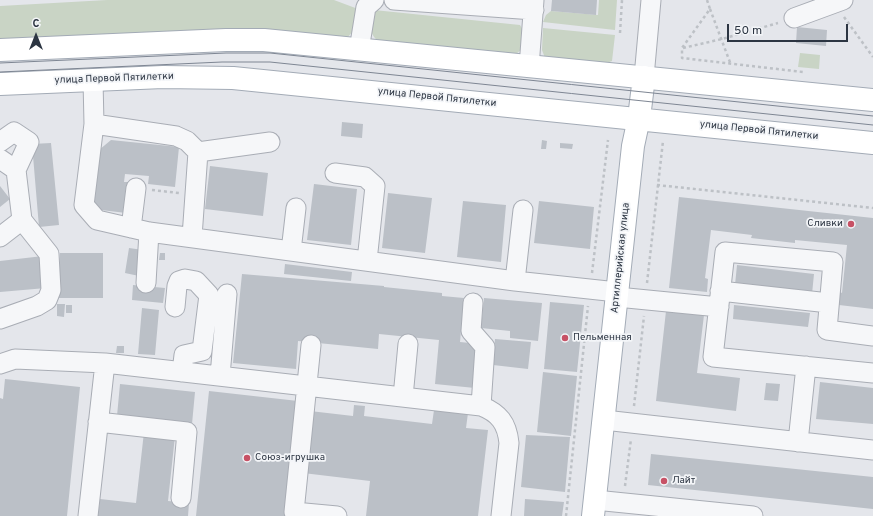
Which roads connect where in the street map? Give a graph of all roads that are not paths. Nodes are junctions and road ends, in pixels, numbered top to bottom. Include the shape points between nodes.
1 (374, 0) edge
2 (394, 0) edge
3 (651, 0) edge
4 (838, 2) edge
5 (534, 5) edge
6 (794, 18) road end
7 (0, 50) edge
8 (359, 50) junction
9 (529, 67) junction
10 (644, 77) junction
11 (93, 80) junction
12 (0, 84) edge
13 (873, 100) edge
14 (639, 118) junction
15 (94, 124) junction
16 (0, 142) edge
17 (270, 142) dead end
18 (873, 143) edge
19 (198, 152) junction
20 (0, 160) edge
21 (16, 170) junction
22 (335, 173) dead end
23 (136, 188) road end
24 (296, 208) dead end
25 (523, 210) dead end
26 (22, 220) junction
27 (140, 230) junction
28 (0, 237) edge
29 (192, 237) junction
30 (291, 251) junction
31 (367, 261) junction
32 (515, 281) junction
33 (146, 283) dead end
34 (227, 294) dead end
35 (617, 294) junction
36 (720, 299) junction
37 (473, 303) dead end
38 (829, 303) junction
39 (175, 307) dead end
40 (0, 319) edge
41 (873, 336) edge
42 (408, 344) dead end
43 (311, 345) dead end
44 (105, 363) junction
45 (0, 364) edge
46 (806, 366) junction
47 (182, 372) junction
48 (873, 373) edge
49 (220, 376) junction
50 (307, 386) junction
51 (403, 397) junction
52 (481, 406) junction
53 (604, 420) junction
54 (98, 422) junction
55 (798, 442) junction
56 (873, 450) edge
57 (181, 498) dead end
58 (594, 508) edge
59 (294, 514) edge
60 (88, 516) edge
61 (337, 516) edge
62 (501, 516) edge
63 (753, 516) edge

1 - 8 street via 366,7
2 - 5 street
3 - 10 street, Артиллерийская улица
4 - 6 street
5 - 9 street
7 - 8 main road via 245,39
8 - 9 main road
9 - 10 main road
10 - 13 main road
10 - 14 main road, Артиллерийская улица
11 - 12 main road, улица Первой Пятилетки
11 - 14 main road, улица Первой Пятилетки via 233,78
11 - 15 street
14 - 18 main road, улица Первой Пятилетки
14 - 35 main road, Артиллерийская улица via 633,146
15 - 19 street via 176,136 188,141
15 - 27 street via 84,205 97,220
16 - 21 street via 14,132 29,142
17 - 19 street
19 - 29 street
20 - 21 street
21 - 26 street
22 - 31 street via 365,177 375,186
23 - 27 street
24 - 30 street
25 - 32 street
26 - 28 street
26 - 40 street via 49,254 51,290 47,300 37,306
27 - 29 street
27 - 33 street
29 - 30 street
30 - 31 street
31 - 32 street
32 - 35 street
34 - 49 street
35 - 36 street via 645,300
35 - 53 main road, Артиллерийская улица
36 - 38 street
36 - 38 street via 725,252 833,262
36 - 46 street via 713,357
37 - 52 street via 471,331 485,347
38 - 41 street via 827,330
39 - 47 street via 179,281 196,280 209,294 202,351 184,355
42 - 51 street
43 - 50 street
44 - 45 street via 15,359
44 - 47 street
44 - 54 street
46 - 48 street
46 - 55 street
47 - 49 street
49 - 50 street
50 - 51 street
50 - 59 street
51 - 52 street
52 - 62 street via 494,411 508,432
53 - 55 street
53 - 58 main road, Артиллерийская улица
54 - 57 street via 188,432
54 - 60 street
55 - 56 street
58 - 63 street via 623,503
59 - 61 street

